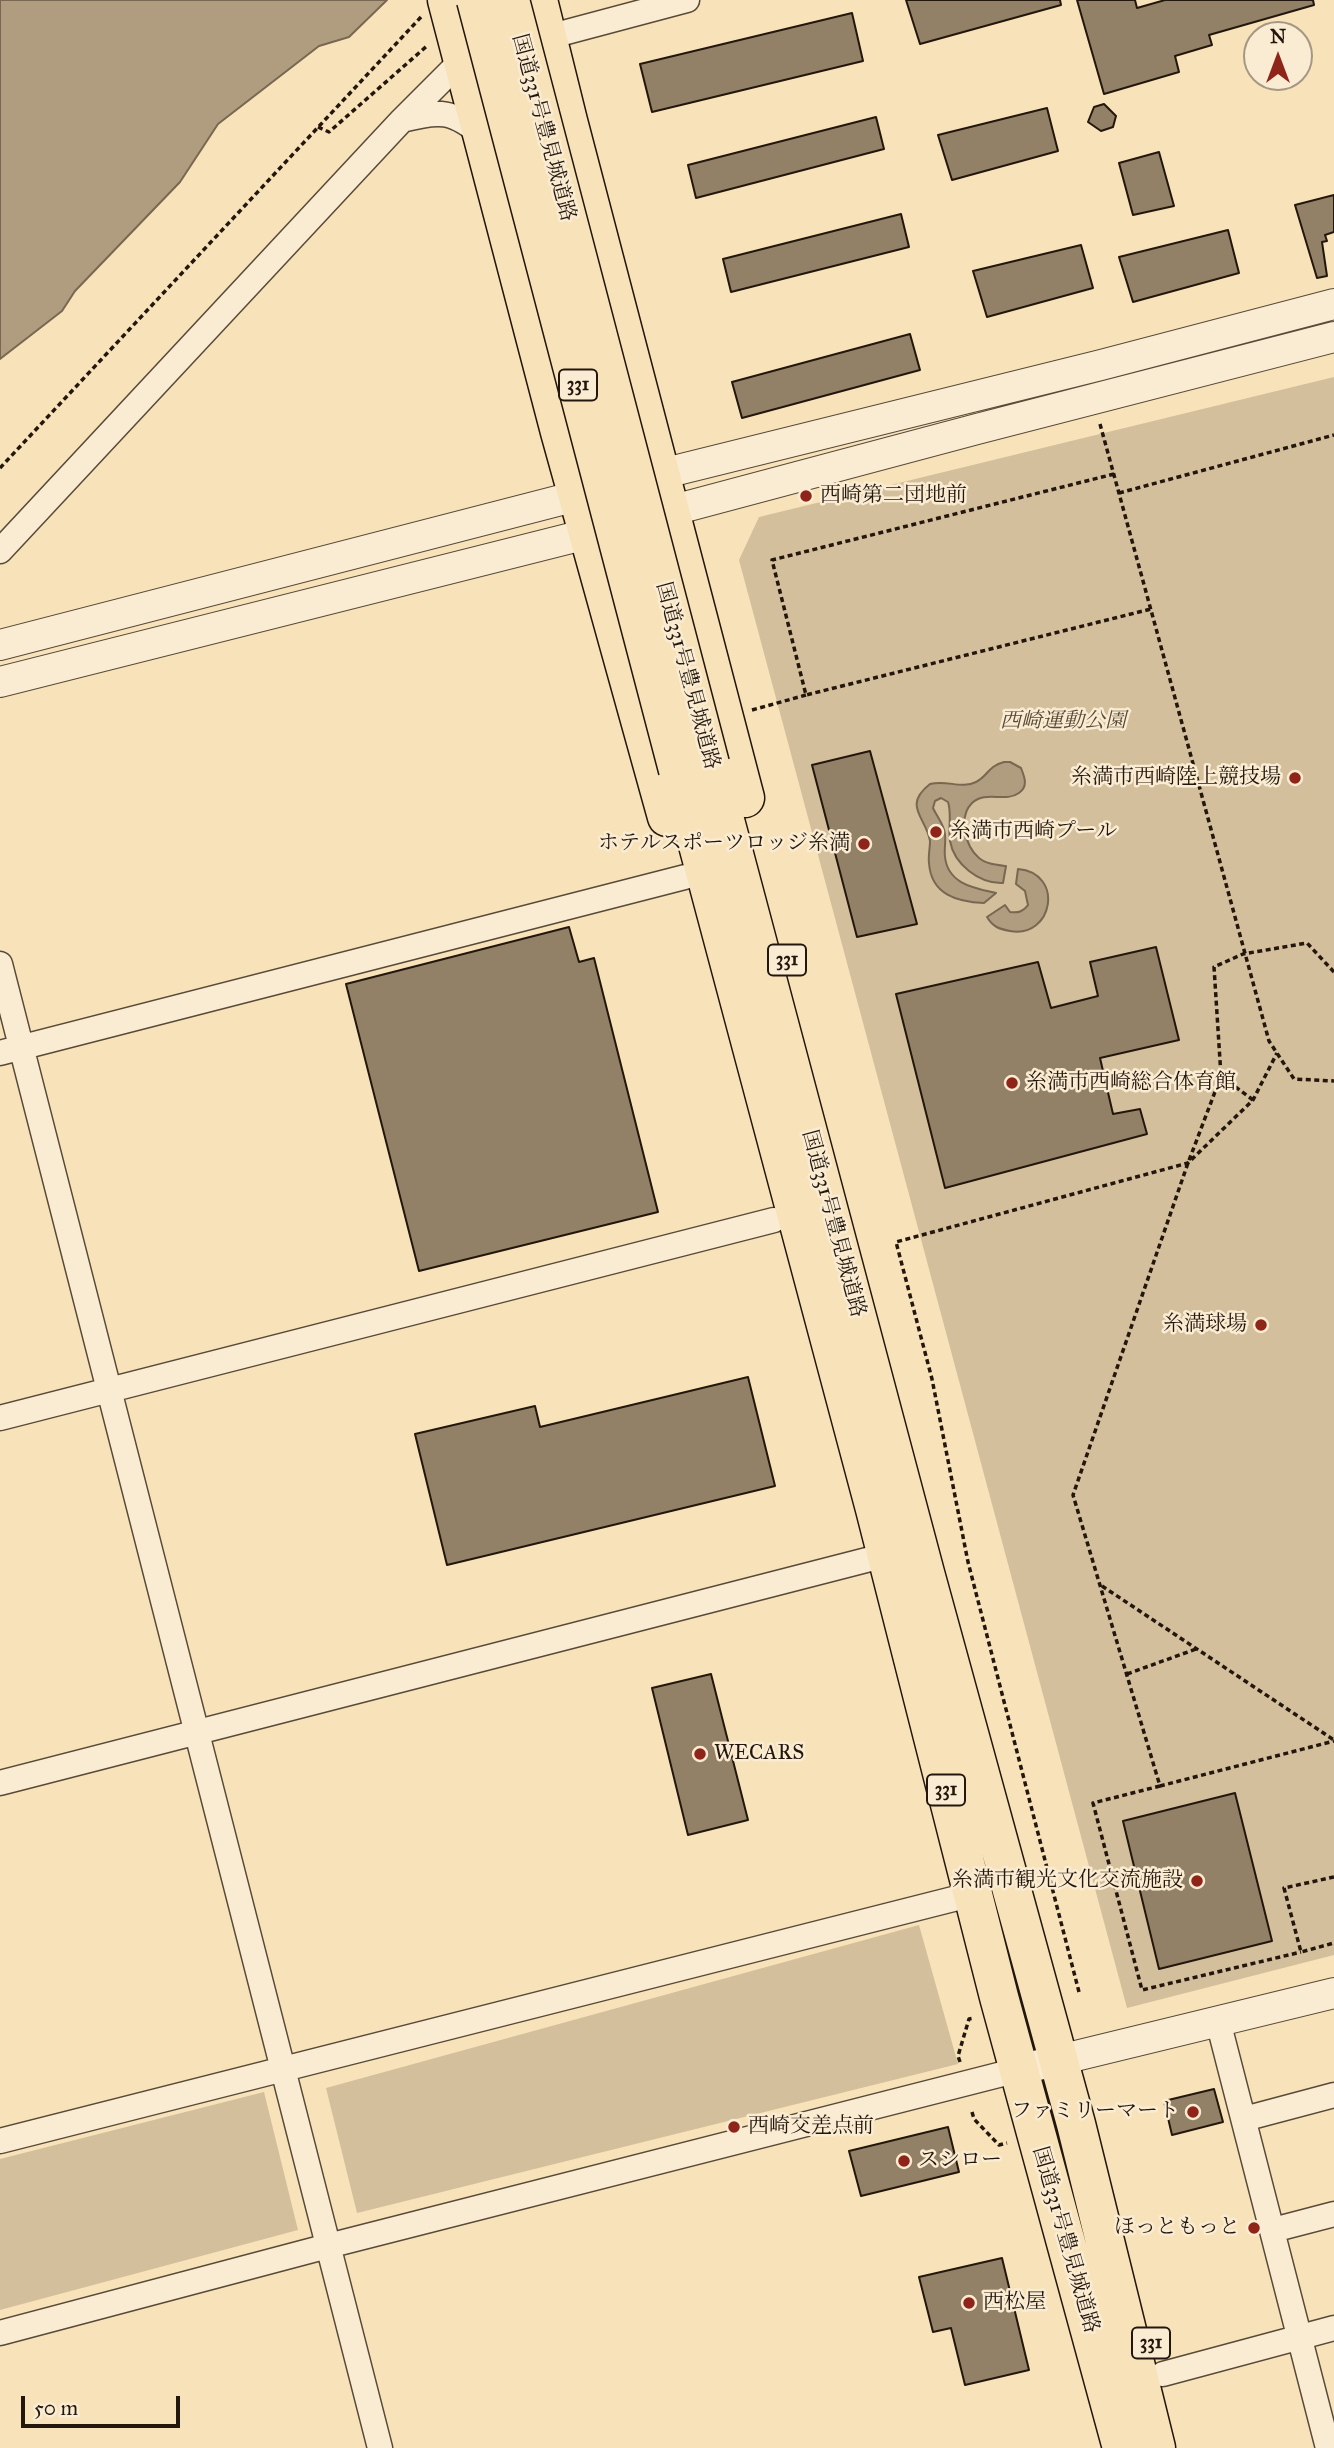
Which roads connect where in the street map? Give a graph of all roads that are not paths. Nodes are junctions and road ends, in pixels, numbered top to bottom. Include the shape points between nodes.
1 (510, 0) edge
2 (538, 0) edge
3 (687, 0) edge
4 (451, 4) edge
5 (547, 37) junction
6 (464, 62) junction
7 (402, 120) junction
8 (483, 136) junction
9 (1334, 304) edge
10 (1334, 337) edge
11 (660, 474) junction
12 (578, 495) junction
13 (670, 511) junction
14 (589, 534) junction
15 (0, 551) edge
16 (0, 645) edge
17 (0, 682) edge
18 (694, 767) junction
19 (685, 877) junction
20 (0, 964) edge
21 (11, 1050) edge
22 (774, 1220) junction
23 (109, 1389) junction
24 (845, 1396) junction
25 (884, 1412) junction
26 (0, 1418) edge
27 (886, 1555) junction
28 (196, 1731) junction
29 (0, 1783) edge
30 (973, 1894) junction
31 (1334, 1993) edge
32 (1218, 2021) junction
33 (1058, 2060) junction
34 (282, 2068) junction
35 (1018, 2070) junction
36 (1334, 2095) edge
37 (1244, 2119) junction
38 (0, 2140) edge
39 (1334, 2214) edge
40 (1273, 2230) junction
41 (328, 2246) junction
42 (1334, 2328) edge
43 (0, 2333) edge
44 (1300, 2337) junction
45 (1124, 2364) junction
46 (1330, 2447) edge
47 (380, 2448) edge
48 (1107, 2448) edge
49 (1122, 2448) edge
50 (1156, 2448) edge
51 (1181, 2448) edge

1 - 18 highway, 国道331号豊見城道路 / 331, bridge
2 - 5 highway, 331
3 - 5 street
4 - 6 highway, 331
4 - 18 highway, 国道331号豊見城道路 / 331, bridge
5 - 6 street
5 - 11 highway, 331
6 - 7 street
6 - 8 highway, 331
7 - 8 street via 450,114
7 - 15 street
8 - 12 highway, 331
9 - 11 street
10 - 13 street
11 - 12 street
11 - 13 highway, 331
12 - 14 highway, 331
12 - 16 street
13 - 14 street
13 - 25 highway, 331 via 888,1351
14 - 17 street
14 - 19 highway, 331
18 - 24 highway, 国道331号豊見城道路 / 331
18 - 25 highway, 国道331号豊見城道路 / 331
19 - 21 street
19 - 22 highway, 331
20 - 21 street
21 - 23 street
22 - 23 street
22 - 24 highway, 331 via 802,1321
23 - 26 street
23 - 28 street
24 - 27 highway, 国道331号豊見城道路 / 331
25 - 33 highway, 国道331号豊見城道路 / 331
27 - 28 street
27 - 30 highway, 国道331号豊見城道路 / 331
28 - 29 street
28 - 34 street
30 - 34 street
30 - 35 highway, 国道331号豊見城道路 / 331
31 - 32 street
32 - 33 street
32 - 37 street
33 - 35 street
33 - 45 highway, 国道331号豊見城道路 / 331 via 1107,2243 1139,2308
34 - 38 street
34 - 41 street
35 - 41 street
35 - 45 highway, 国道331号豊見城道路 / 331
36 - 37 street
37 - 40 street
39 - 40 street
40 - 44 street
41 - 43 street
41 - 47 street
42 - 44 street
44 - 45 street
44 - 46 street
45 - 48 highway, 331 via 1096,2381
45 - 49 highway, 国道331号豊見城道路 / 331
45 - 50 highway, 国道331号豊見城道路 / 331
45 - 51 highway, 331

